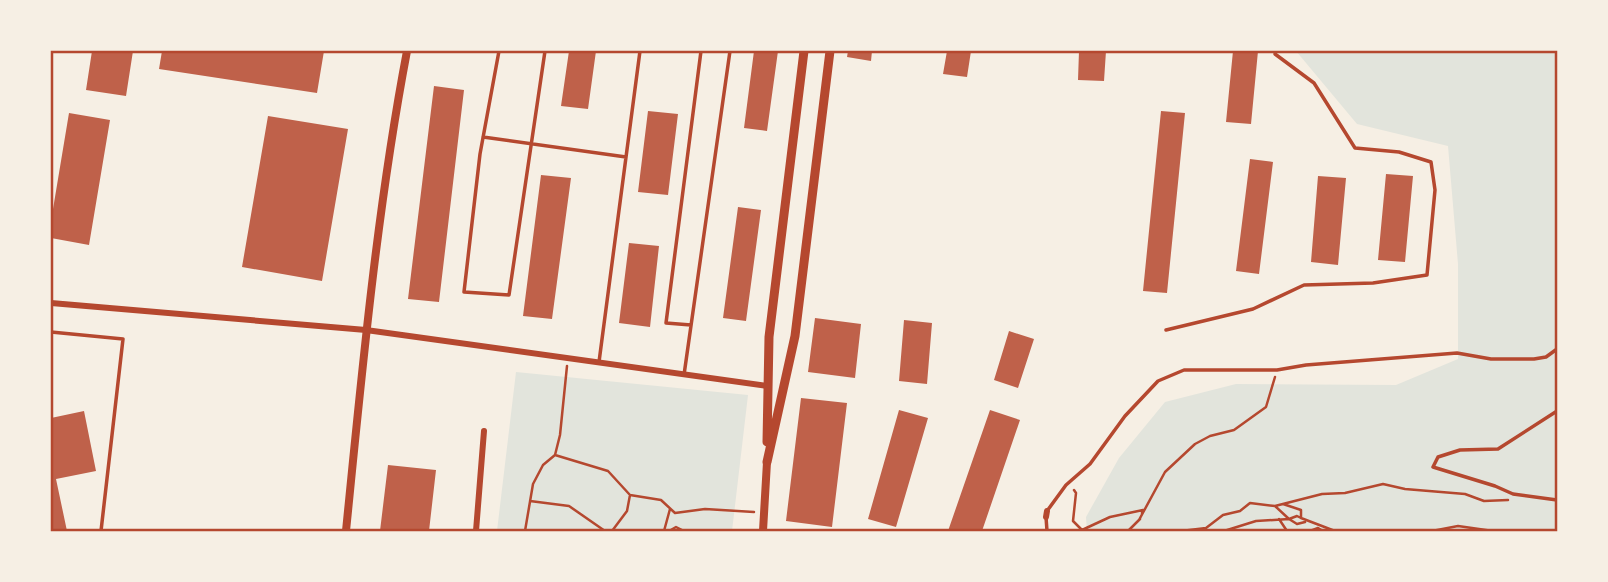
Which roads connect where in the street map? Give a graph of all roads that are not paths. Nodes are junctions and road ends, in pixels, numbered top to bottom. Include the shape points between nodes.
1 (407, 51) edge
2 (499, 51) edge
3 (545, 51) edge
4 (640, 51) edge
5 (701, 51) edge
6 (730, 51) edge
7 (804, 51) edge
8 (830, 51) edge
9 (1276, 51) edge
10 (483, 137) junction
11 (531, 144) junction
12 (626, 157) junction
13 (51, 303) edge
14 (691, 325) junction
15 (366, 330) junction
16 (1166, 330) dead end
17 (51, 332) edge
18 (1557, 349) edge
19 (599, 364) junction
20 (684, 375) junction
21 (768, 386) junction
22 (1557, 411) edge
23 (484, 431) dead end
24 (767, 462) junction
25 (1557, 500) edge
26 (101, 531) edge
27 (346, 531) edge
28 (476, 531) edge
29 (763, 531) edge
30 (1047, 531) edge

1 - 15 street via 393,119
2 - 10 lane
3 - 11 lane
4 - 12 lane
5 - 14 lane via 667,323
6 - 14 lane
7 - 21 main road via 769,337
8 - 24 main road via 795,336
9 - 16 lane via 1314,83 1356,148 1399,152 1431,162 1435,190 1427,275 1373,283 1304,285 1253,309
10 - 11 lane
10 - 11 lane via 464,292 509,295
11 - 12 lane
12 - 19 lane
13 - 15 street
14 - 20 lane
15 - 19 street
15 - 27 street
17 - 26 lane via 123,339
18 - 30 lane via 1534,359 1457,353 1277,370 1184,370 1158,381 1125,416 1046,514
19 - 20 street
20 - 21 street
21 - 24 main road
22 - 25 lane via 1498,449 1460,450 1438,457 1433,467 1513,494
23 - 28 street
24 - 29 street

